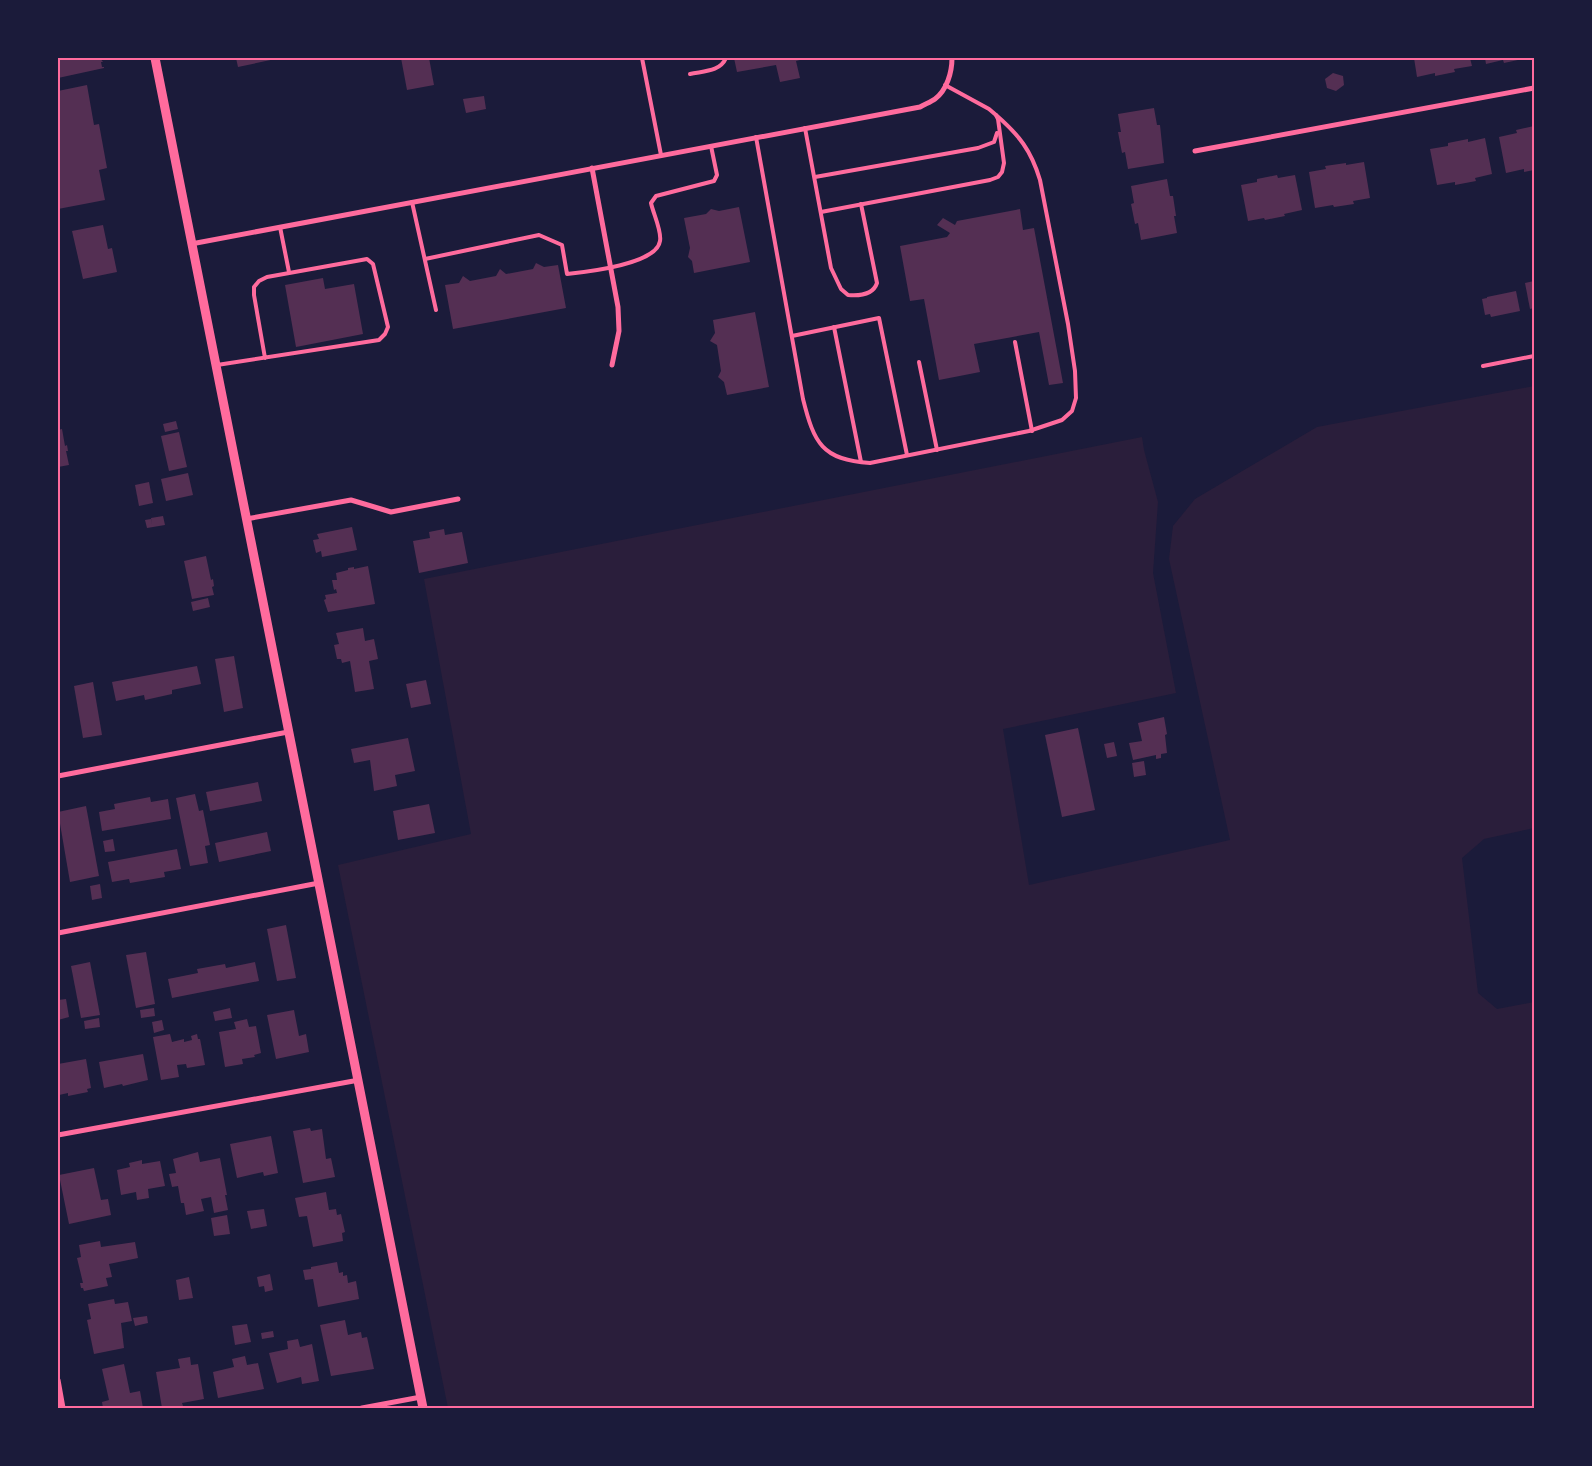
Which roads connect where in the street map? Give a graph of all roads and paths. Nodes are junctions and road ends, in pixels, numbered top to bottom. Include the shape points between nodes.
1 (155, 58) edge
2 (642, 58) edge
3 (726, 58) edge
4 (952, 58) edge
5 (690, 74) dead end
6 (945, 85) junction
7 (1534, 88) edge
8 (996, 115) junction
9 (805, 128) junction
10 (998, 131) junction
11 (756, 137) junction
12 (711, 146) junction
13 (1196, 151) dead end
14 (661, 155) junction
15 (592, 168) junction
16 (815, 177) junction
17 (412, 202) junction
18 (861, 204) junction
19 (821, 212) junction
20 (280, 227) junction
21 (191, 244) junction
22 (425, 259) junction
23 (611, 268) junction
24 (290, 272) junction
25 (436, 310) dead end
26 (834, 327) junction
27 (792, 336) junction
28 (1015, 342) dead end
29 (1534, 356) edge
30 (265, 358) junction
31 (919, 362) dead end
32 (215, 365) junction
33 (612, 365) dead end
34 (1483, 366) dead end
35 (1032, 430) junction
36 (937, 450) junction
37 (907, 455) junction
38 (861, 462) junction
39 (458, 499) dead end
40 (245, 519) junction
41 (288, 732) junction
42 (58, 776) edge
43 (319, 883) junction
44 (58, 933) edge
45 (359, 1080) junction
46 (58, 1135) edge
47 (58, 1380) edge
48 (421, 1397) junction
49 (63, 1408) edge
50 (362, 1408) edge
51 (423, 1408) edge

1 - 21 street
2 - 14 lane
3 - 5 lane via 722,66
4 - 6 street via 952,70
6 - 8 lane
6 - 9 street via 936,98 920,107
7 - 13 street
8 - 10 lane
8 - 35 lane via 1022,141 1036,166 1075,371 1076,398 1072,411 1062,420
9 - 11 street
9 - 16 lane
10 - 16 lane via 994,142 978,148
10 - 18 lane via 1004,163 998,177
11 - 12 street
11 - 27 lane
12 - 14 street
12 - 23 lane via 717,175 714,181 656,196 652,203 660,234 658,248
14 - 15 street
15 - 17 street
15 - 23 street
16 - 19 lane
17 - 20 street
17 - 22 lane
18 - 19 lane
18 - 19 lane via 877,283 868,294 848,295 836,281
20 - 21 street
20 - 24 lane
21 - 32 street
22 - 23 lane via 539,235 562,245 567,274
22 - 25 lane
23 - 33 street via 619,331
24 - 30 lane via 267,277 254,287
24 - 30 lane via 368,259 373,264 388,327 379,340
26 - 27 lane
26 - 37 lane via 879,318
26 - 38 lane
27 - 38 lane via 803,399 816,438 824,449 836,456
28 - 35 lane
29 - 34 lane
30 - 32 lane
31 - 36 lane
32 - 40 street
35 - 36 lane
36 - 37 lane
37 - 38 lane
39 - 40 street via 392,512 351,500
40 - 41 street
41 - 42 street
41 - 43 street
43 - 44 street
43 - 45 street
45 - 46 street
45 - 48 street
47 - 49 street
48 - 50 street
48 - 51 street

